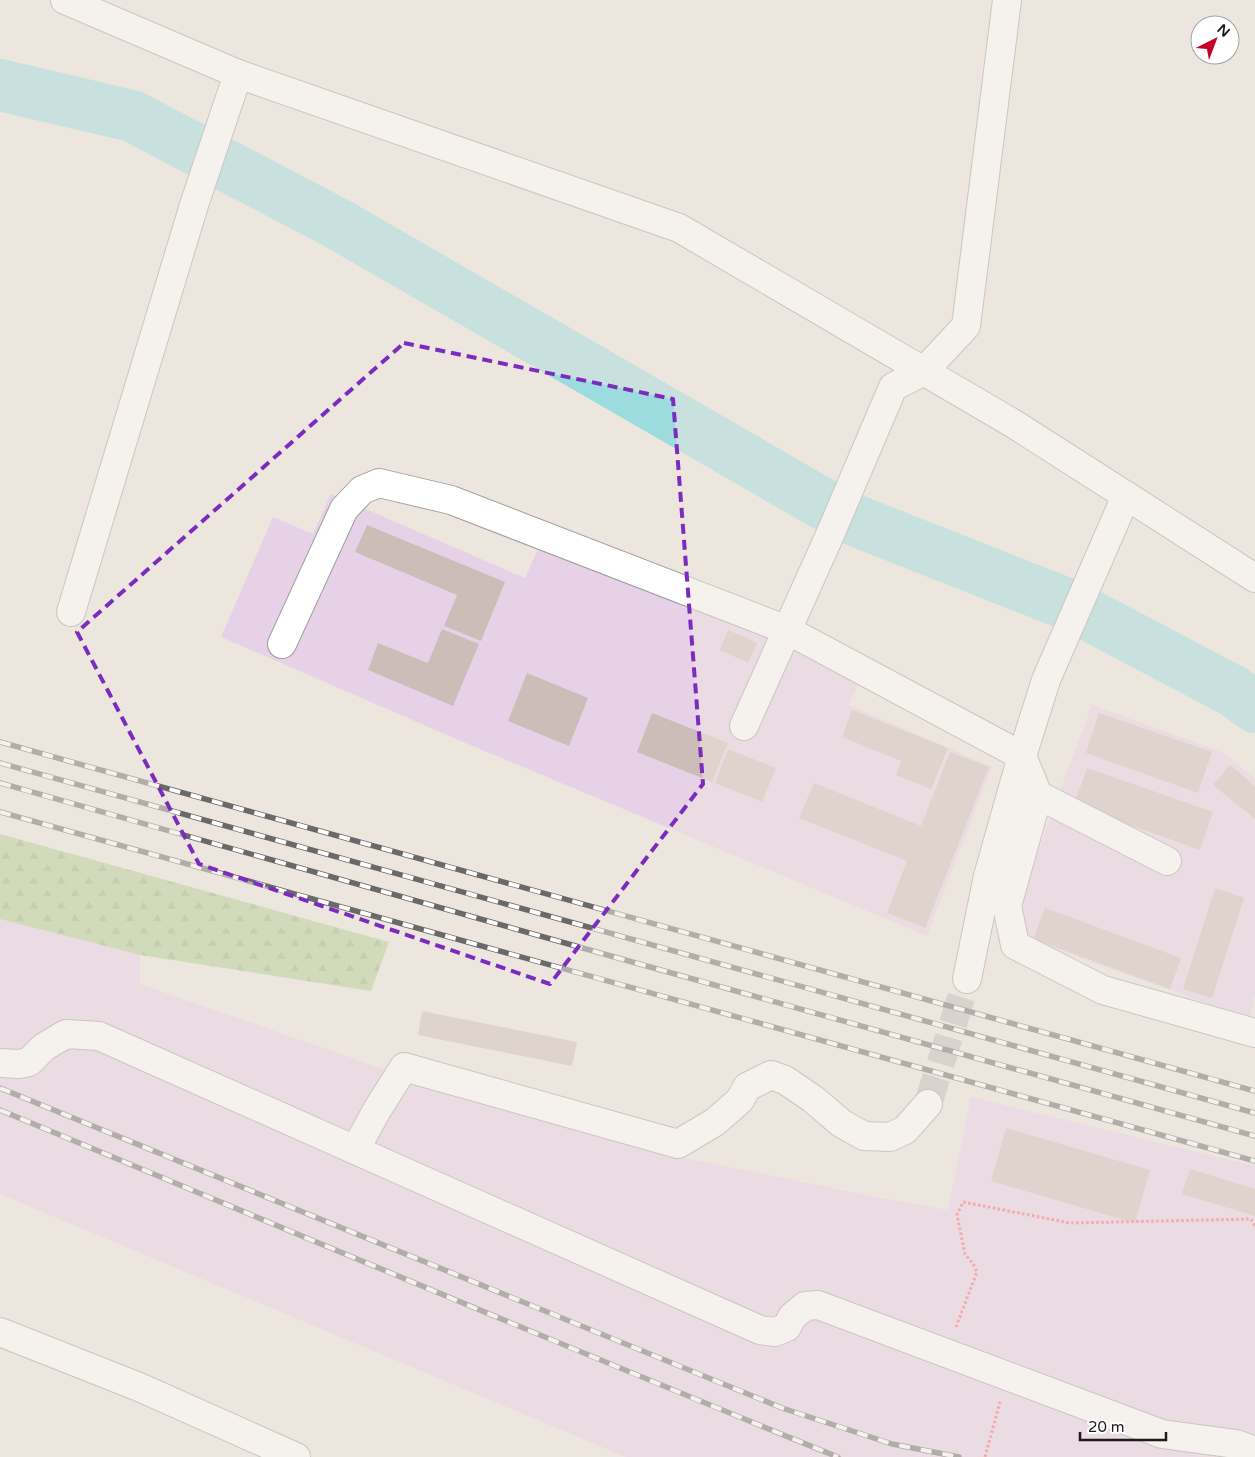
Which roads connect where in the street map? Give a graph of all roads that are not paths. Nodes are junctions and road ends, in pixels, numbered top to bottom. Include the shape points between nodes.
1 (65, 0) edge
2 (1008, 0) edge
3 (238, 74) junction
4 (924, 371) junction
5 (1126, 496) junction
6 (1255, 578) edge
7 (71, 612) dead end
8 (787, 630) junction
9 (282, 644) dead end
10 (744, 726) dead end
11 (1022, 756) junction
12 (1038, 795) junction
13 (1166, 861) dead end
14 (968, 980) tunnel mouth
15 (1255, 1033) edge
16 (0, 1063) edge
17 (928, 1104) tunnel mouth
18 (355, 1150) junction
19 (0, 1332) edge
20 (1255, 1451) edge
21 (296, 1457) edge

1 - 3 street
2 - 4 street via 966,326
3 - 4 street via 679,228
3 - 7 street via 194,205
4 - 5 street
4 - 8 street via 893,387
5 - 6 street
5 - 11 street via 1046,680
8 - 9 street via 451,500 379,483 362,490 344,508
8 - 10 street
8 - 11 street
11 - 12 street
11 - 14 street via 988,876
12 - 13 street
12 - 15 street via 1007,906 1015,945 1103,990
16 - 18 street via 29,1062 44,1047 66,1034 99,1036
17 - 18 street via 905,1130 890,1137 864,1136 841,1124 785,1080 771,1075 747,1087 740,1100 716,1122 678,1144 404,1067
18 - 20 street via 760,1330 775,1332 787,1327 792,1316 805,1306 818,1305 1162,1434 1236,1444
19 - 21 street via 139,1387

